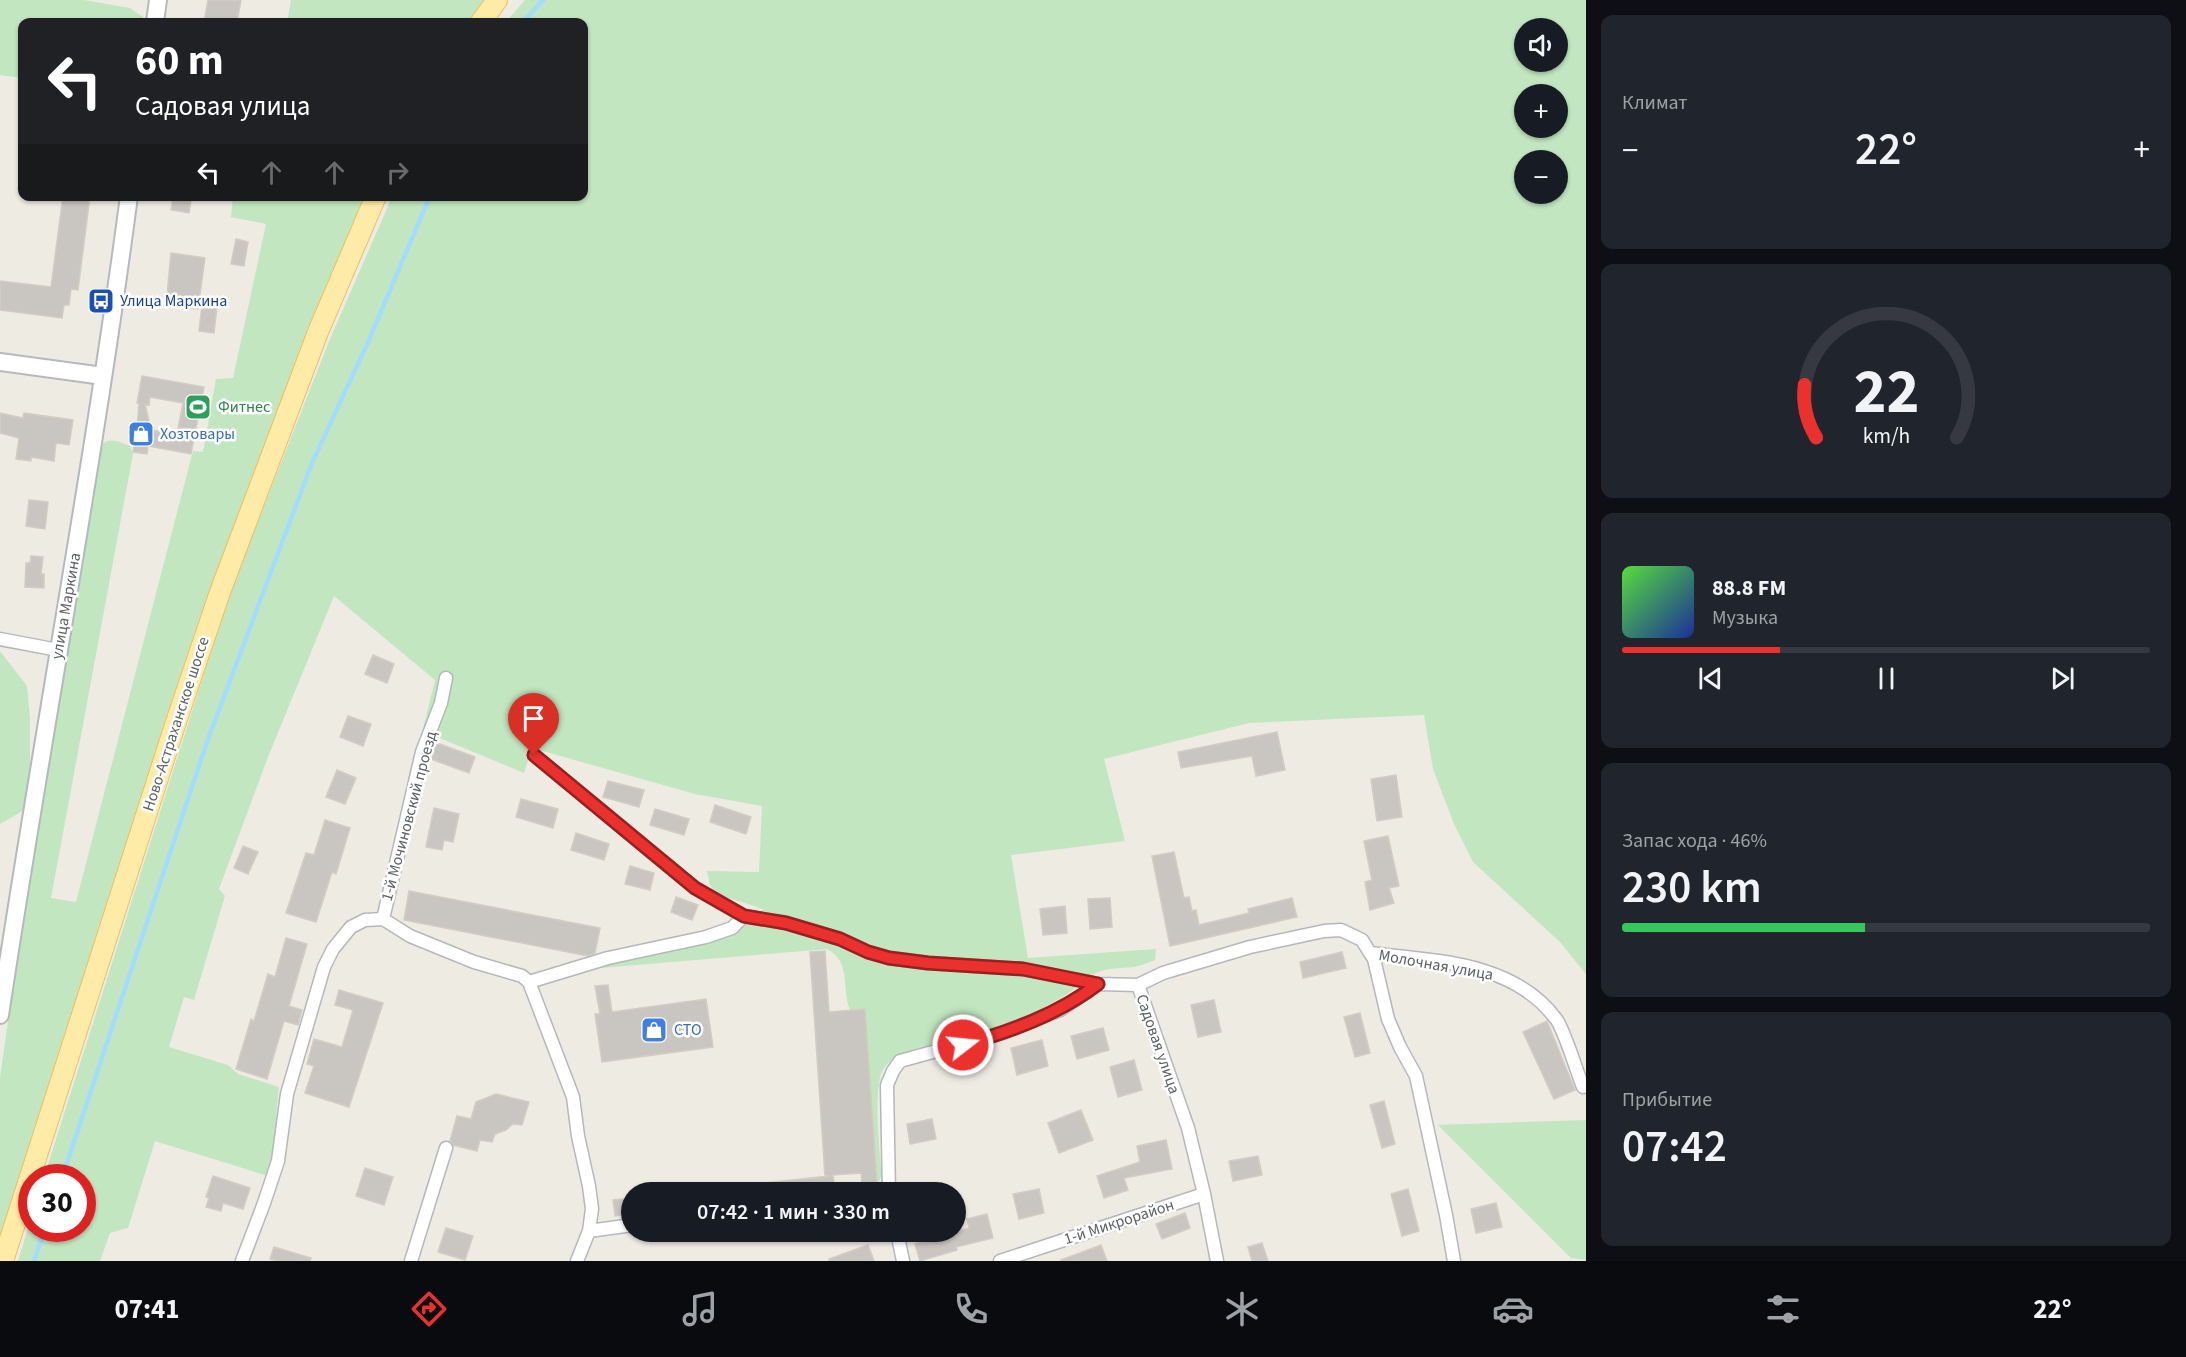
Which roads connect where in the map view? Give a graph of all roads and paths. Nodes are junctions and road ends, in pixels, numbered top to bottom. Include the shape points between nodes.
1 (158, 0) edge
2 (497, 0) edge
3 (156, 18) edge
4 (484, 18) edge
5 (128, 201) edge
6 (374, 201) edge
7 (0, 362) edge
8 (103, 376) junction
9 (0, 639) edge
10 (58, 650) junction
11 (446, 678) dead end
12 (534, 755) dead end
13 (744, 916) junction
14 (383, 919) junction
15 (1370, 953) junction
16 (529, 982) junction
17 (1098, 984) junction
18 (1138, 985) junction
19 (0, 1015) edge
20 (1583, 1087) dead end
21 (446, 1148) dead end
22 (889, 1182) edge
23 (1204, 1194) junction
24 (621, 1227) edge
25 (589, 1231) junction
26 (899, 1242) edge
27 (3, 1261) edge
28 (242, 1261) edge
29 (411, 1261) edge
30 (577, 1261) edge
31 (903, 1261) edge
32 (1000, 1261) edge
33 (1217, 1261) edge
34 (1454, 1261) edge

1 - 3 street
2 - 4 main road
5 - 8 street, улица Маркина
6 - 27 main road, Ново-Астраханское шоссе via 318,332 220,592
7 - 8 street
8 - 10 street, улица Маркина
9 - 10 street
10 - 19 street, улица Маркина
11 - 14 street, 1-й Мочиновский проезд via 422,752
12 - 13 street, Садовая улица via 695,888
13 - 16 street via 732,928 706,937 608,958
13 - 17 street, Садовая улица via 786,923 889,958 1023,969
14 - 16 street via 410,936 522,976
14 - 28 street via 365,920 351,927 324,967 287,1094 278,1161
15 - 18 street, Молочная улица via 1362,940 1341,930 1324,931 1250,947 1163,973
15 - 20 street, Молочная улица via 1491,971 1513,982 1537,998 1557,1020
15 - 34 street via 1388,1019 1416,1076
16 - 25 street via 573,1098 592,1209
17 - 18 street, Садовая улица
17 - 22 street via 1060,1010 1002,1033 900,1061 887,1085
18 - 23 street, Садовая улица via 1188,1128
21 - 29 street
23 - 32 street, 1-й Микрорайон
23 - 33 street, Садовая улица
24 - 25 street
25 - 30 street
26 - 31 street

